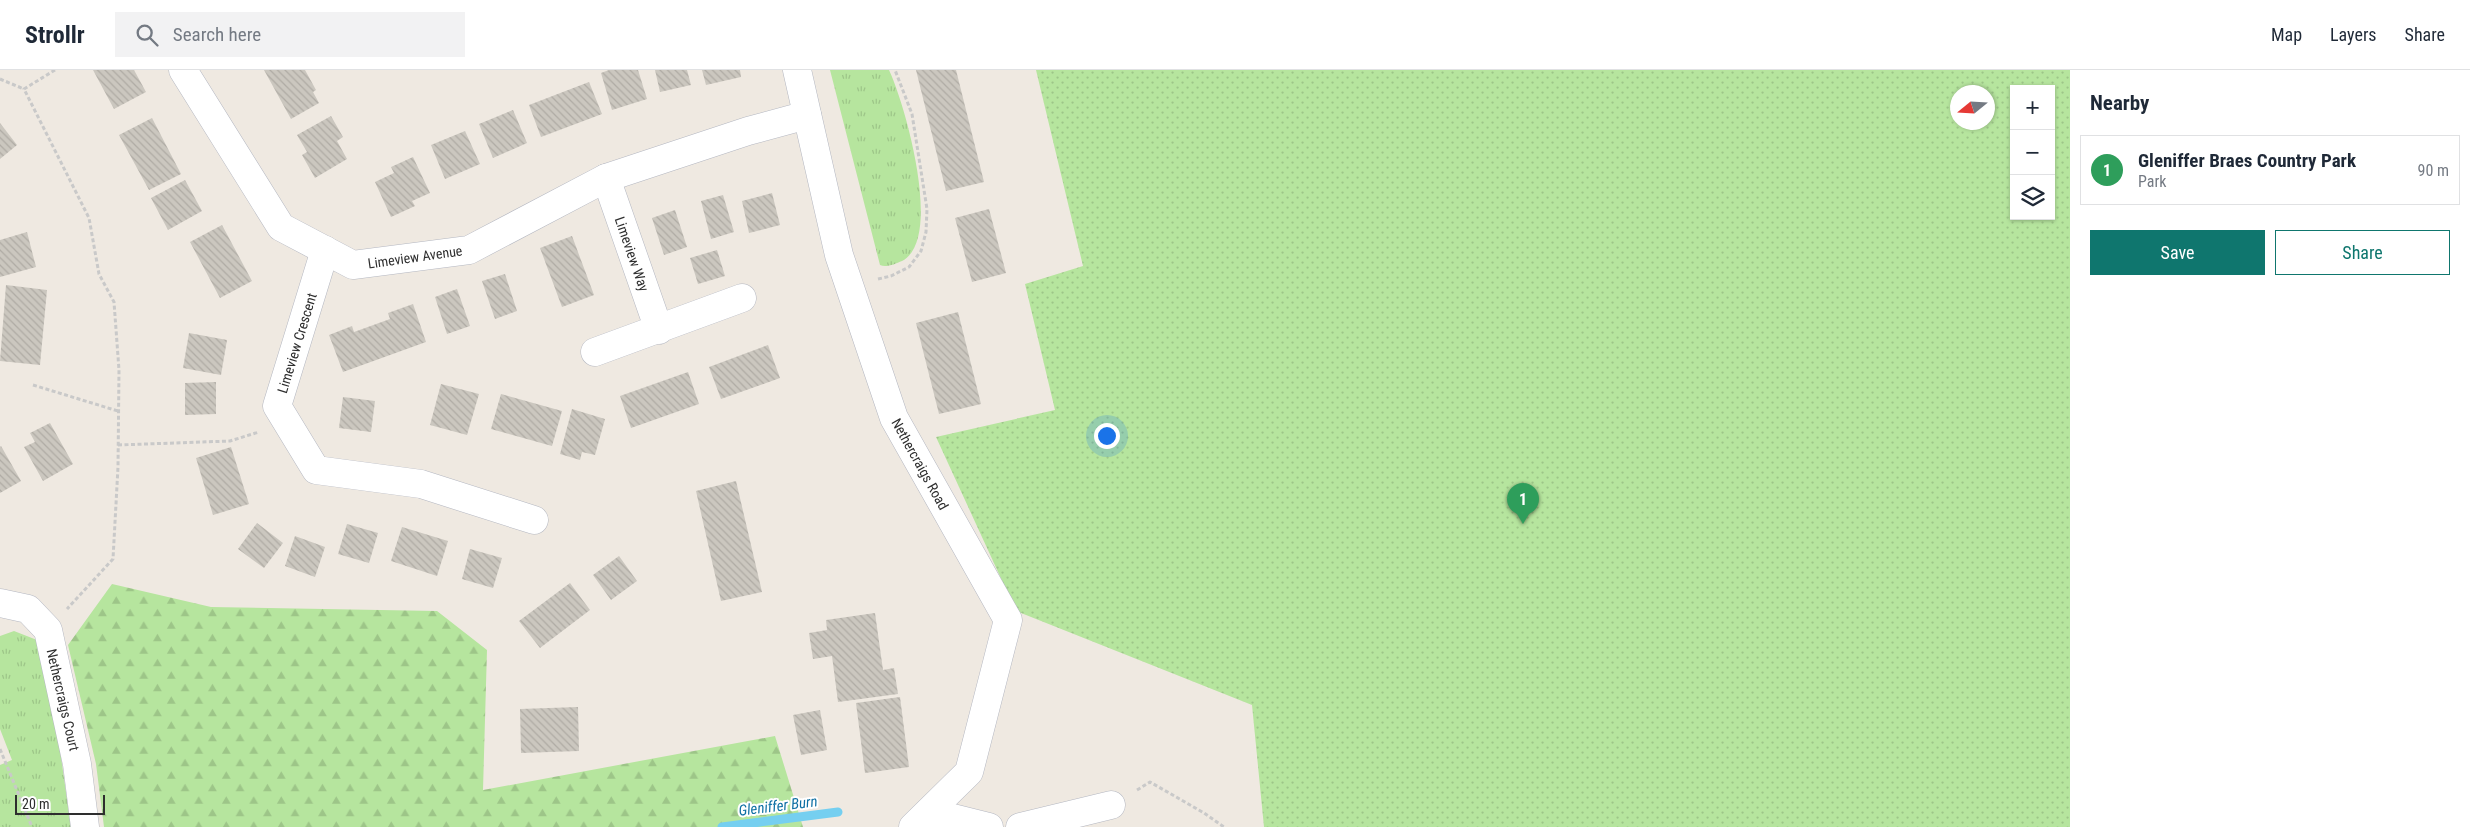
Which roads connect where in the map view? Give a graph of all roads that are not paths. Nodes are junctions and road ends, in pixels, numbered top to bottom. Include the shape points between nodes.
1 (182, 70) edge
2 (797, 70) edge
3 (807, 115) junction
4 (606, 178) junction
5 (325, 250) junction
6 (742, 298) dead end
7 (659, 330) junction
8 (595, 352) dead end
9 (534, 520) dead end
10 (0, 603) edge
11 (1111, 805) road end
12 (921, 819) edge
13 (85, 827) edge
14 (990, 827) edge
15 (1020, 827) edge

1 - 5 street, Limeview Avenue via 281,227
2 - 3 street, Nethercraigs Road
3 - 4 street, Limeview Avenue
3 - 12 street, Nethercraigs Road via 838,254 894,418 1008,620 969,772
4 - 5 street, Limeview Avenue via 469,250 353,265
4 - 7 street, Limeview Way
5 - 9 street, Limeview Crescent via 277,406 316,470 421,484
6 - 7 street
7 - 8 street
10 - 13 street, Nethercraigs Court via 28,609 48,630 78,764
11 - 15 street
12 - 14 street

